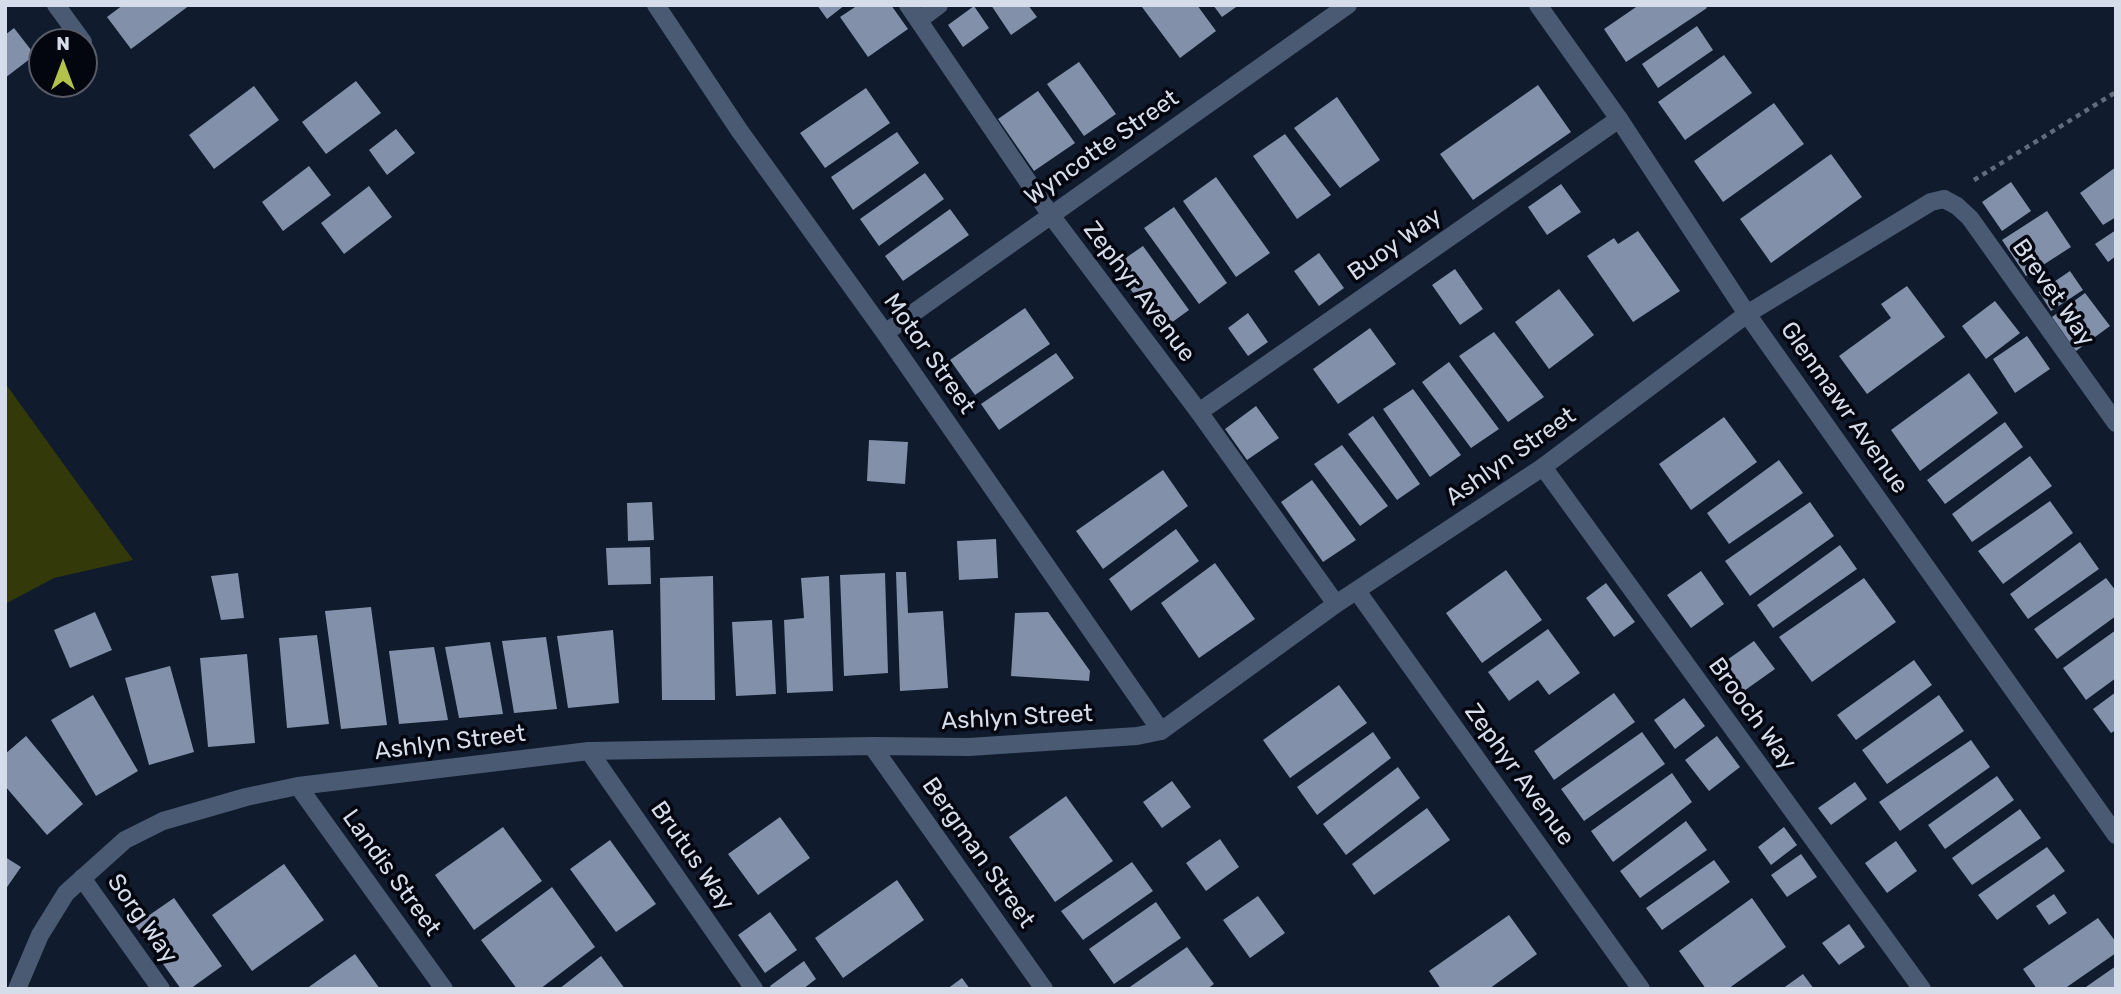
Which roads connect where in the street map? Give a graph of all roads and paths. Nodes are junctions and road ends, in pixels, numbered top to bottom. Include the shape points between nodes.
1 (56, 5) edge
2 (656, 5) edge
3 (908, 5) edge
4 (939, 5) edge
5 (1348, 5) edge
6 (1538, 5) edge
7 (919, 20) junction
8 (73, 28) edge
9 (2116, 92) edge
10 (1619, 119) junction
11 (1944, 200) junction
12 (1050, 214) junction
13 (1747, 314) junction
14 (885, 333) junction
15 (1199, 412) junction
16 (2116, 423) edge
17 (1543, 467) junction
18 (1357, 591) junction
19 (1336, 604) junction
20 (1161, 731) junction
21 (872, 746) junction
22 (589, 751) junction
23 (298, 786) junction
24 (2116, 835) edge
25 (82, 878) junction
26 (18, 989) edge
27 (161, 989) edge
28 (444, 989) edge
29 (754, 989) edge
30 (1044, 989) edge
31 (1642, 989) edge
32 (1922, 989) edge

1 - 8 street
2 - 14 street, Motor Street via 739,131
3 - 7 street, Zephyr Avenue
4 - 7 street
5 - 12 street, Wyncotte Street
6 - 10 street, Glenmawr Avenue
7 - 12 street, Zephyr Avenue
9 - 11 path
10 - 13 street, Glenmawr Avenue
10 - 15 street, Buoy Way
11 - 13 street, Ashlyn Street via 1931,202
11 - 16 street, Brevet Way via 1970,218
12 - 14 street, Wyncotte Street
12 - 15 street, Zephyr Avenue
13 - 17 street, Ashlyn Street
13 - 24 street, Glenmawr Avenue
14 - 20 street, Motor Street
15 - 19 street, Zephyr Avenue
17 - 18 street, Ashlyn Street
17 - 32 street, Brooch Way
18 - 19 street, Ashlyn Street
18 - 31 street, Zephyr Avenue
19 - 20 street, Ashlyn Street
20 - 21 street, Ashlyn Street via 969,747
21 - 22 street, Ashlyn Street
21 - 30 street, Bergman Street
22 - 23 street, Ashlyn Street
22 - 29 street, Brutus Way
23 - 25 street, Ashlyn Street via 163,821 125,840
23 - 28 street, Landis Street
25 - 26 street, Ashlyn Street via 66,893 40,935
25 - 27 street, Sorg Way

